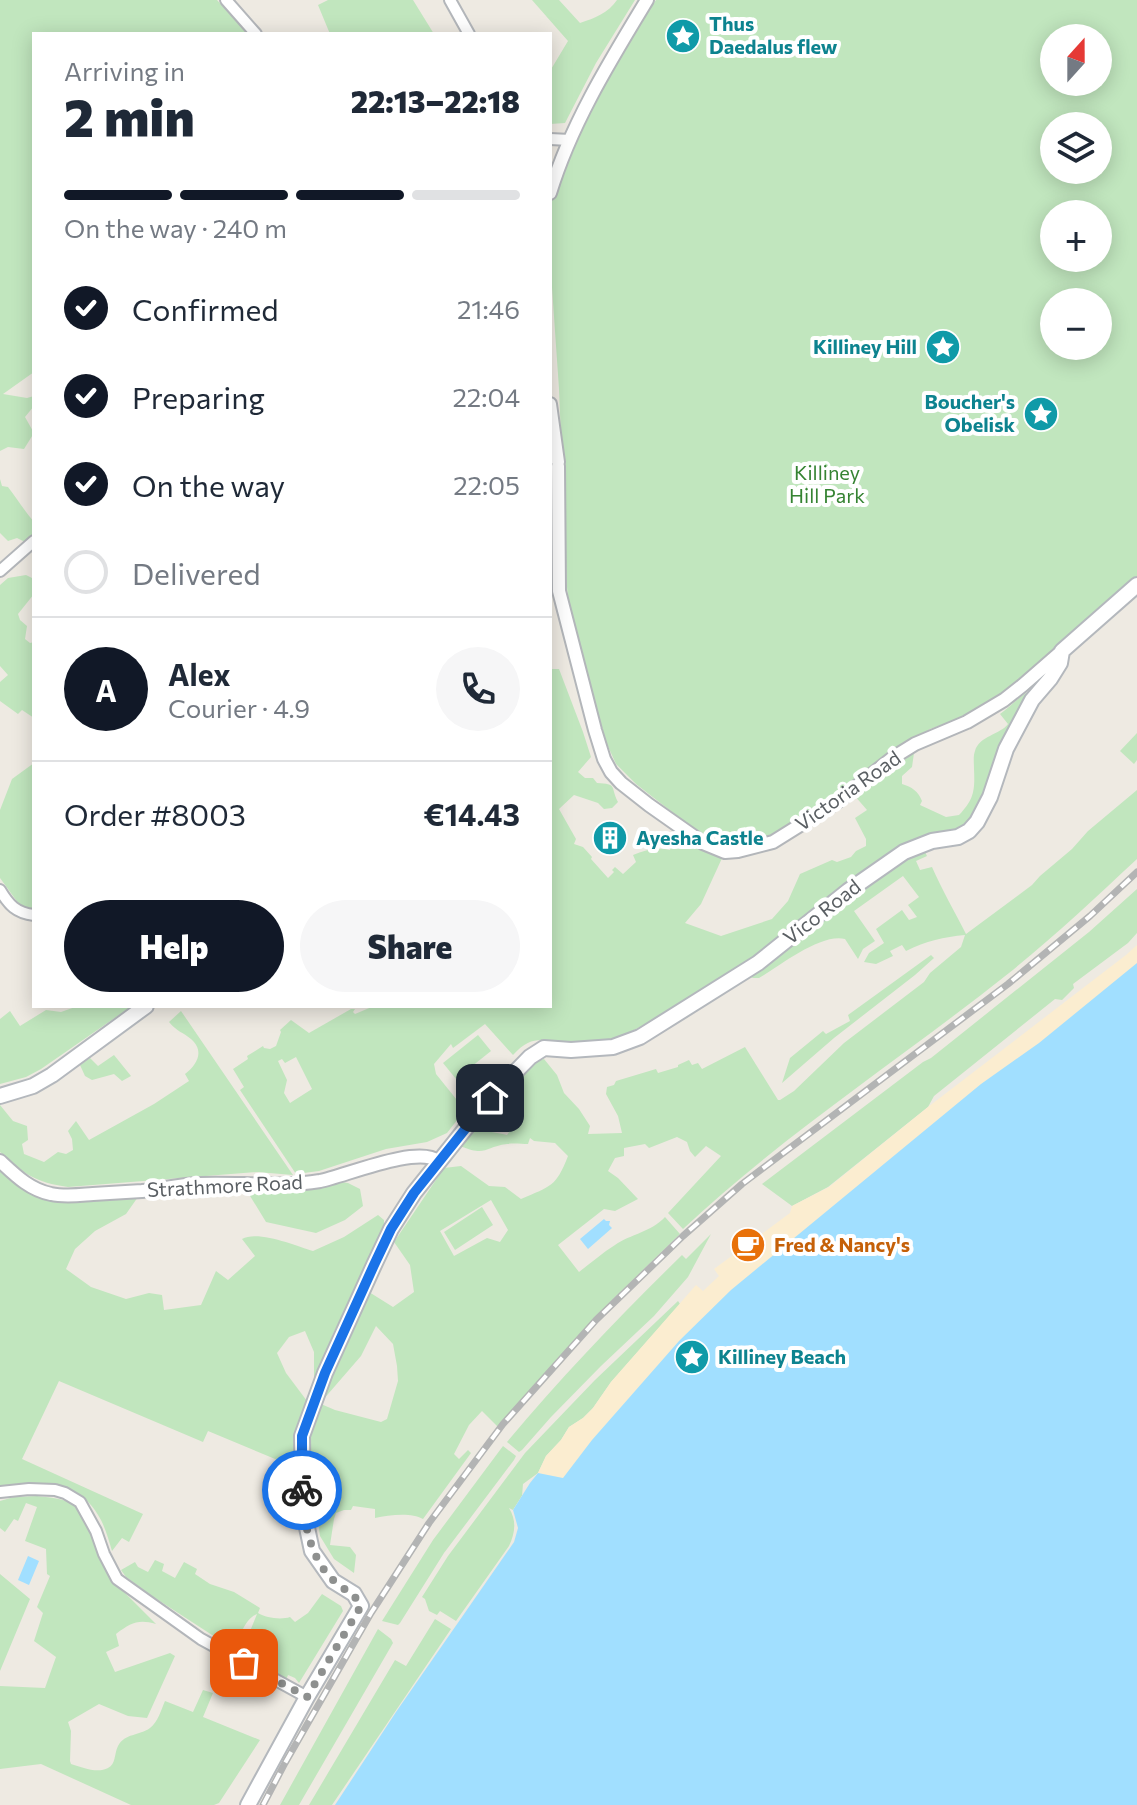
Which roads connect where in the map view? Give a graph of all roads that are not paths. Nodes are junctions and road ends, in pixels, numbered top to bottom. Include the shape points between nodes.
1 (226, 0) edge
2 (450, 0) edge
3 (647, 0) edge
4 (254, 32) edge
5 (468, 32) edge
6 (552, 139) edge
7 (570, 140) junction
8 (552, 188) edge
9 (552, 419) edge
10 (32, 543) edge
11 (0, 571) edge
12 (1137, 585) edge
13 (1062, 651) junction
14 (0, 890) edge
15 (32, 915) edge
16 (143, 1008) edge
17 (0, 1096) edge
18 (0, 1161) edge
19 (438, 1161) junction
20 (0, 1492) edge
21 (303, 1695) junction
22 (248, 1805) edge

1 - 4 street
2 - 5 street
3 - 7 street
6 - 7 street
7 - 8 street
9 - 13 street, Victoria Road via 558,464 559,591 604,759 621,783 695,839 725,852 773,842 915,744 1004,700
10 - 11 street
12 - 13 main road, Vico Road
13 - 19 main road, Vico Road via 1060,663 1032,700 1006,749 990,797 969,831 904,852 758,963 640,1037 613,1047 544,1048 490,1098
14 - 15 street via 18,912
16 - 17 main road via 52,1075
18 - 19 street, Strathmore Road via 33,1188 65,1196 195,1184 294,1185 407,1157
19 - 21 main road via 385,1241 302,1436 303,1509 312,1551 333,1581 354,1594 361,1606
20 - 21 street via 55,1490 80,1502 117,1579 201,1639
21 - 22 main road

